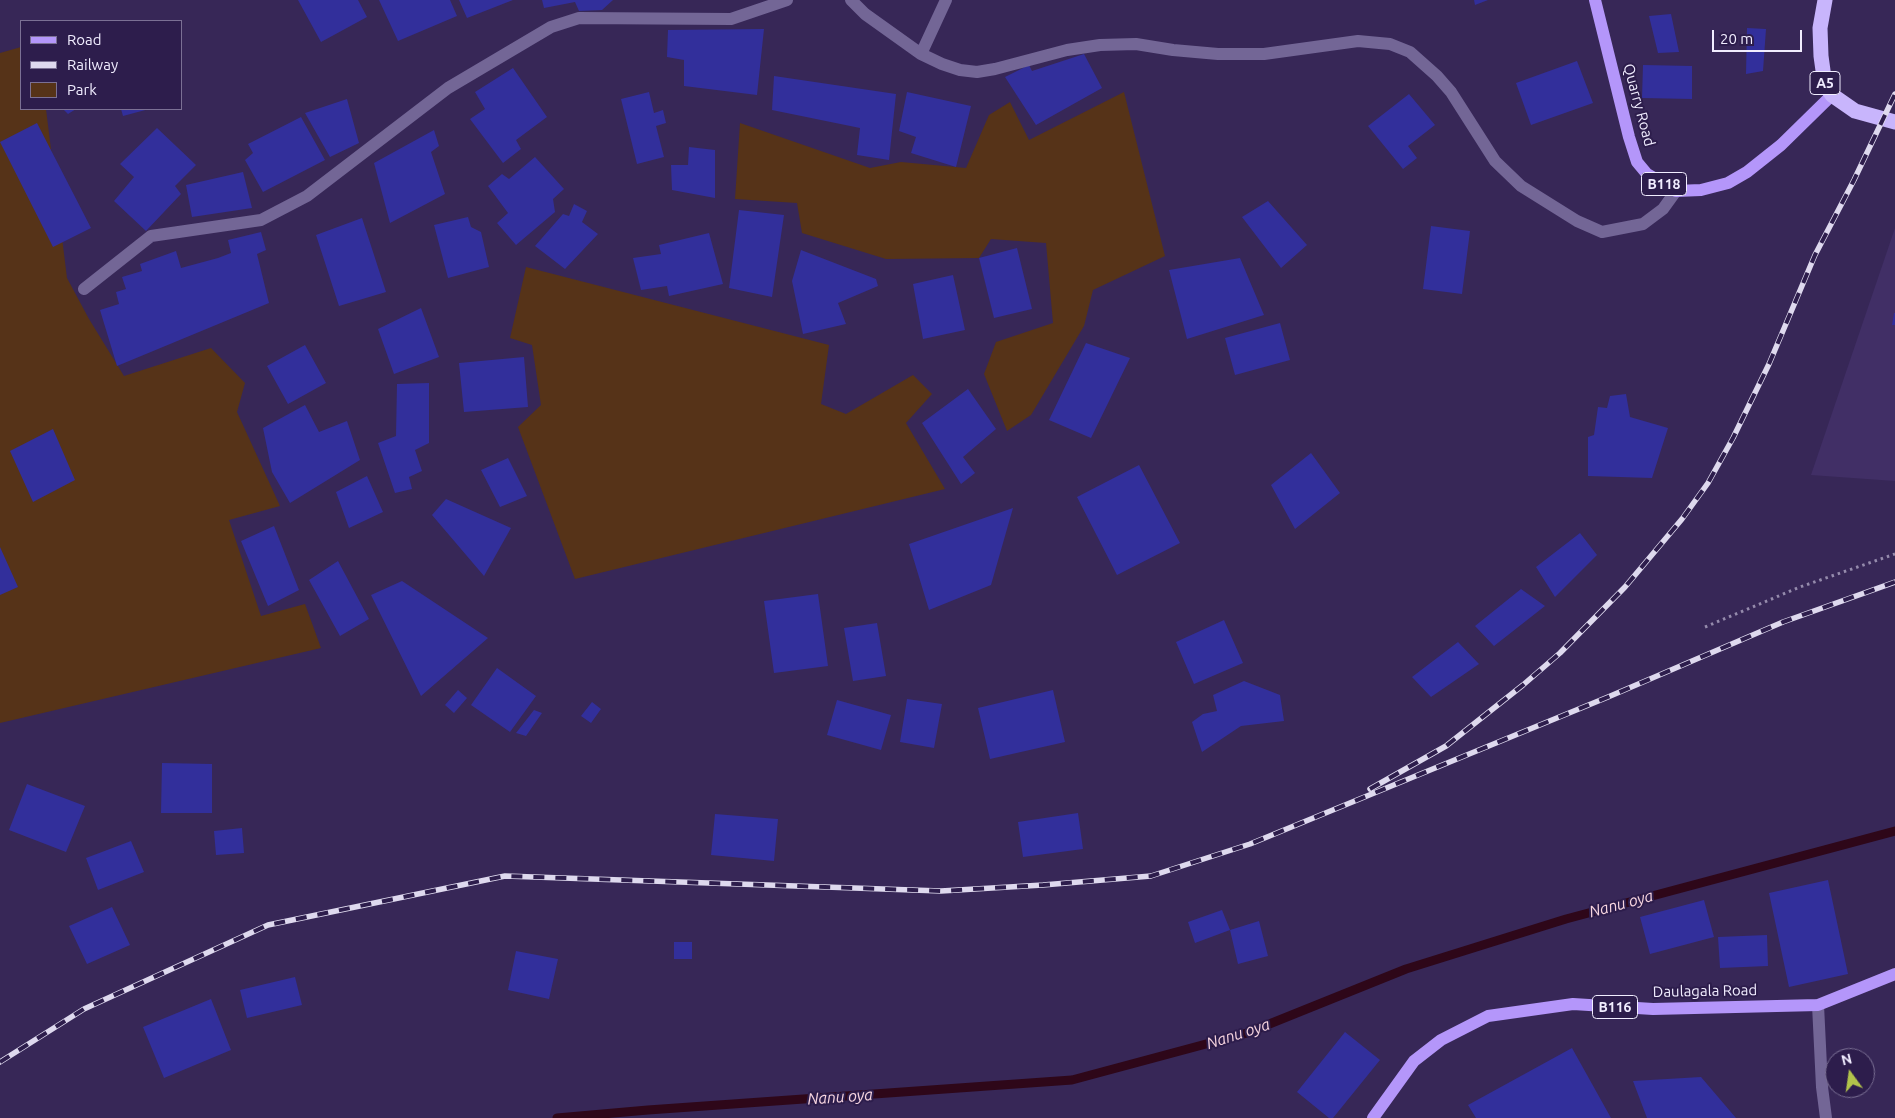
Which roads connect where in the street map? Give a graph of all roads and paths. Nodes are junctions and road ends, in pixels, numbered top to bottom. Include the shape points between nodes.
1 (787, 0) edge
2 (852, 0) edge
3 (946, 0) edge
4 (1595, 0) edge
5 (1825, 0) edge
6 (921, 54) junction
7 (1832, 95) junction
8 (1895, 122) edge
9 (1676, 191) junction
10 (84, 289) dead end
11 (1895, 554) edge
12 (1705, 627) dead end
13 (1895, 974) edge
14 (1818, 1005) junction
15 (1373, 1118) edge
16 (1826, 1118) edge

1 - 10 street via 731,19 579,18 551,26 448,88 307,196 261,220 151,236
2 - 6 street via 865,14
3 - 6 street
4 - 9 main road, Quarry Road / B118 via 1638,162 1647,174
5 - 7 highway, A5 via 1820,28 1821,56 1825,84
6 - 9 street via 960,70 977,72 1100,45 1136,44 1218,54 1264,54 1358,41 1390,44 1410,52 1437,76 1451,92 1495,161 1521,186 1577,221 1602,232 1643,224
7 - 8 highway, A5 via 1856,111
7 - 9 main road, B118 via 1781,145 1747,172 1728,183 1701,190
11 - 12 path via 1800,587
13 - 14 main road, Daulagala Road / B116
14 - 15 main road, Daulagala Road / B116 via 1652,1009 1573,1004 1488,1016 1441,1040 1414,1061
14 - 16 street

